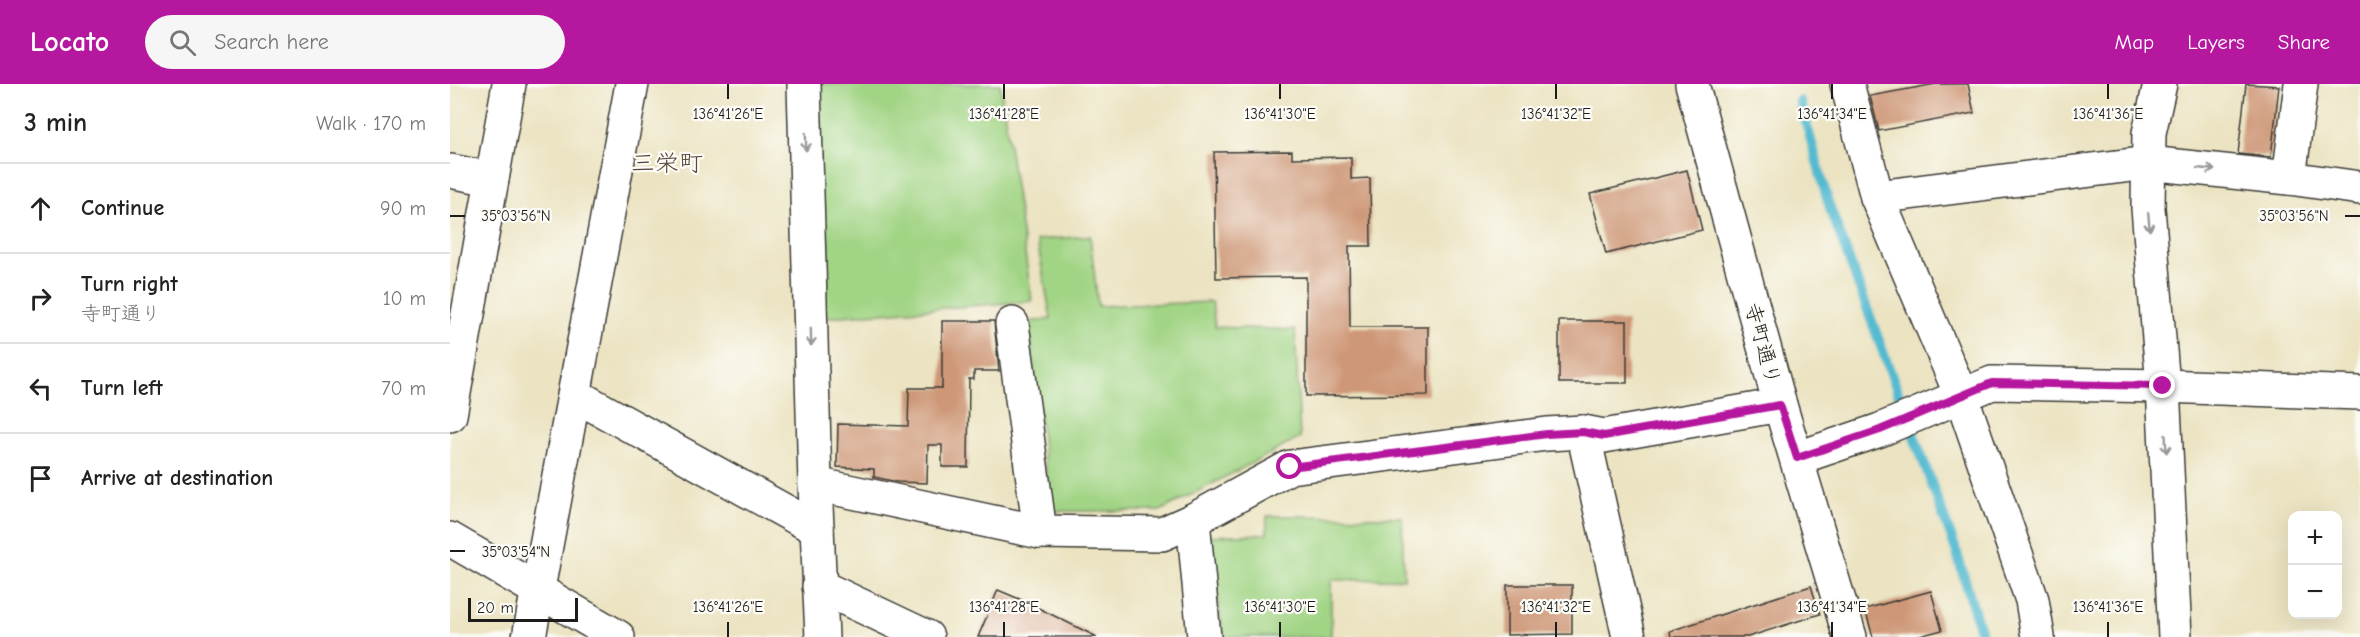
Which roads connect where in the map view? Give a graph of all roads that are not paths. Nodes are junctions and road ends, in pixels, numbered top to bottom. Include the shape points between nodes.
1 (508, 84) edge
2 (632, 84) edge
3 (804, 84) edge
4 (1692, 84) edge
5 (1847, 84) edge
6 (2160, 84) edge
7 (2301, 84) edge
8 (2148, 164) junction
9 (450, 171) edge
10 (2289, 178) junction
11 (492, 179) junction
12 (2360, 188) edge
13 (1877, 197) junction
14 (1012, 324) dead end
15 (2163, 386) junction
16 (2360, 393) edge
17 (575, 395) junction
18 (1954, 399) junction
19 (1780, 405) junction
20 (450, 415) edge
21 (1583, 432) junction
22 (1797, 458) junction
23 (814, 484) junction
24 (1192, 520) junction
25 (817, 529) junction
26 (1040, 532) junction
27 (450, 539) edge
28 (819, 586) junction
29 (537, 591) junction
30 (529, 637) edge
31 (618, 637) edge
32 (822, 637) edge
33 (927, 637) edge
34 (1204, 637) edge
35 (1629, 637) edge
36 (1851, 637) edge
37 (2038, 637) edge
38 (2175, 637) edge

1 - 11 street
2 - 17 street
3 -> 23 street
4 - 19 street, 寺町通り
5 - 13 street
6 - 8 street via 2149,133
7 - 10 street
8 -> 10 street
8 - 13 street
8 -> 15 street
9 - 11 street
10 - 12 street
11 - 20 street
13 - 18 street
14 - 26 street
15 - 16 street
15 - 18 street via 1992,383
15 -> 38 street
17 - 25 street
17 - 29 street
18 - 22 street
18 - 37 street via 2032,600
19 - 21 street via 1604,436
19 - 22 street, 寺町通り
21 - 24 street via 1290,467
21 - 35 street
22 - 36 street, 寺町通り
23 - 25 street
23 - 26 street
24 - 26 street via 1162,534
24 - 34 street
25 - 28 street
27 - 29 street
28 - 32 street
28 - 33 street
29 - 30 street
29 - 31 street

